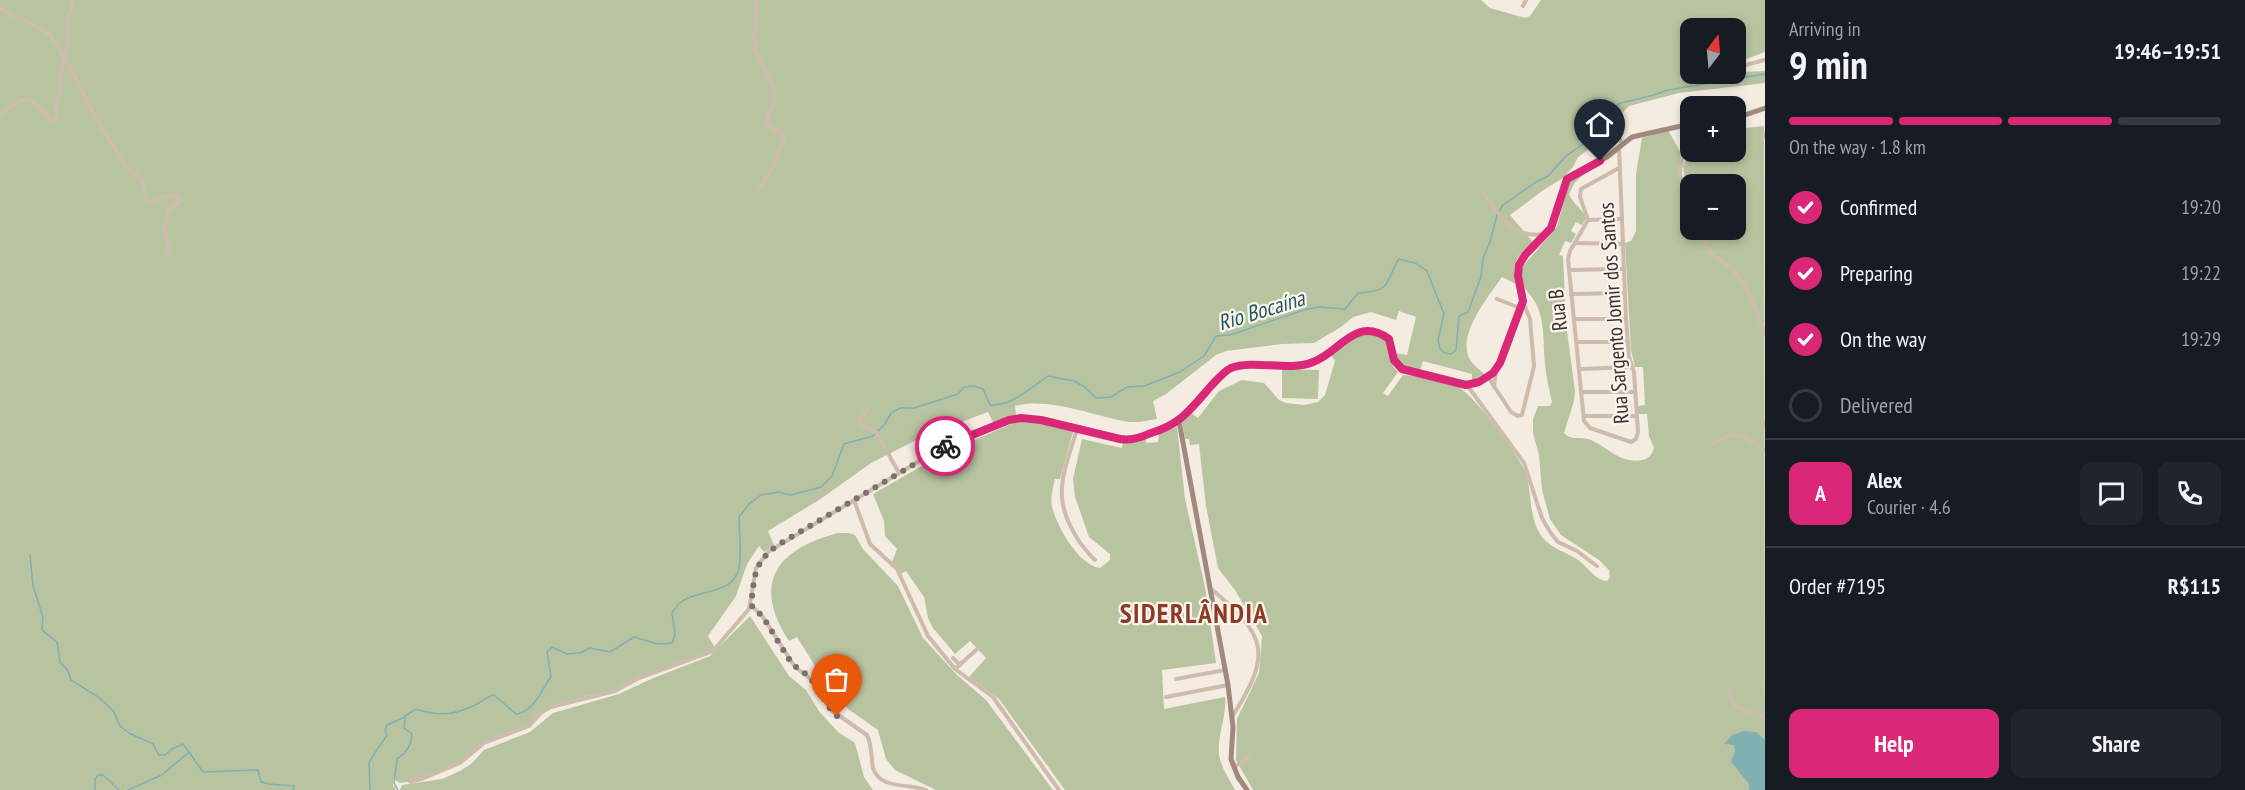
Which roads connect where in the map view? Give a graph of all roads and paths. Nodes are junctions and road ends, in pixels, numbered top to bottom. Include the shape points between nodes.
1 (74, 0) edge
2 (757, 0) edge
3 (1526, 0) edge
4 (1523, 6) dead end
5 (0, 7) edge
6 (65, 59) junction
7 (1765, 60) edge
8 (1746, 65) edge
9 (1765, 108) edge
10 (1, 114) edge
11 (1746, 115) edge
12 (1680, 126) edge
13 (1613, 130) dead end
14 (1621, 145) junction
15 (1619, 168) junction
16 (760, 188) dead end
17 (1483, 192) dead end
18 (1588, 219) junction
19 (1621, 219) junction
20 (1546, 234) junction
21 (1703, 240) edge
22 (1575, 243) junction
23 (1622, 244) junction
24 (170, 255) dead end
25 (1623, 269) junction
26 (1569, 270) junction
27 (1625, 293) junction
28 (1571, 294) junction
29 (1497, 299) dead end
30 (1523, 301) junction
31 (1519, 311) junction
32 (1528, 314) junction
33 (1626, 319) junction
34 (1574, 320) junction
35 (1765, 334) edge
36 (1577, 342) junction
37 (1628, 342) junction
38 (1498, 367) junction
39 (1633, 367) junction
40 (1580, 369) junction
41 (1488, 377) junction
42 (1467, 385) junction
43 (1494, 387) junction
44 (1582, 392) junction
45 (1635, 392) junction
46 (869, 408) dead end
47 (1584, 416) junction
48 (1636, 416) junction
49 (1179, 422) junction
50 (1077, 429) junction
51 (1714, 444) dead end
52 (1765, 451) edge
53 (899, 473) junction
54 (854, 500) junction
55 (1095, 560) dead end
56 (1597, 566) dead end
57 (1210, 588) junction
58 (751, 605) junction
59 (976, 650) dead end
60 (953, 658) dead end
61 (960, 665) junction
62 (955, 669) junction
63 (1225, 670) junction
64 (1176, 680) dead end
65 (1228, 685) junction
66 (1730, 690) dead end
67 (1166, 697) dead end
68 (1232, 718) junction
69 (1765, 718) edge
70 (1250, 757) dead end
71 (1233, 767) junction
72 (410, 782) dead end
73 (926, 790) edge
74 (1059, 790) edge
75 (1247, 790) edge

1 - 6 street via 67,19
2 - 16 street via 755,47 774,92 774,105 766,124 784,138
3 - 4 street
5 - 6 street via 50,35
6 - 10 street via 55,121 34,102 26,100 17,101
6 - 24 street via 96,119 126,166 142,180 146,199 153,202 161,197 180,198 180,203 170,208 166,216
7 - 8 street
9 - 11 street
12 - 14 street via 1643,133
13 - 14 street
14 - 15 street, Rua Sargento Jomir dos Santos
14 - 20 street via 1605,159 1567,179 1554,222
15 - 18 street via 1581,189
15 - 19 street, Rua Sargento Jomir dos Santos
17 - 20 street via 1508,225 1522,234
18 - 19 street
18 - 22 street, Rua B
19 - 23 street, Rua Sargento Jomir dos Santos
20 - 30 street via 1519,265
21 - 35 street via 1713,255 1744,284
22 - 23 street
22 - 26 street, Rua B via 1568,256
23 - 25 street, Rua Sargento Jomir dos Santos
25 - 26 street
25 - 27 street, Rua Sargento Jomir dos Santos
26 - 28 street, Rua B
27 - 28 street
27 - 33 street, Rua Sargento Jomir dos Santos
28 - 34 street, Rua B
29 - 31 street
30 - 31 street
30 - 32 street
31 - 32 street
31 - 38 street
32 - 43 street via 1534,366 1524,411 1519,416 1511,412
33 - 34 street
33 - 37 street, Rua Sargento Jomir dos Santos
34 - 36 street, Rua B
36 - 37 street
36 - 40 street, Rua B
37 - 39 street, Rua Sargento Jomir dos Santos
38 - 41 street
38 - 43 street
39 - 40 street
39 - 45 street, Rua Sargento Jomir dos Santos
40 - 44 street, Rua B
41 - 42 street
41 - 43 street
42 - 49 street via 1400,368 1389,339 1364,332 1350,336 1311,363 1230,369
42 - 56 street via 1524,463 1550,532 1558,542
44 - 45 street
44 - 47 street, Rua B
45 - 48 street, Rua Sargento Jomir dos Santos
46 - 53 street via 859,423 876,432
47 - 48 street
47 - 48 street, Rua Sargento Jomir dos Santos via 1590,428 1635,441
49 - 50 street via 1130,440
49 - 57 street
50 - 53 street via 1016,418 946,445
50 - 55 street via 1062,497 1075,534
51 - 52 street via 1728,435 1739,434
53 - 54 street
54 - 58 street via 764,556 756,568
54 - 62 street via 870,544 897,569 924,629
57 - 63 street
57 - 68 street via 1237,613 1257,643 1256,675
58 - 72 street via 713,651 615,691 551,707 524,729 484,743 466,760
58 - 73 street via 795,667 812,680 831,710 868,736 873,767 881,779 893,786
59 - 61 street
60 - 61 street
61 - 62 street
62 - 74 street via 993,697
63 - 64 street
63 - 65 street
65 - 67 street
65 - 68 street
66 - 69 street via 1731,700 1737,706
68 - 71 street
70 - 71 street
71 - 75 street

